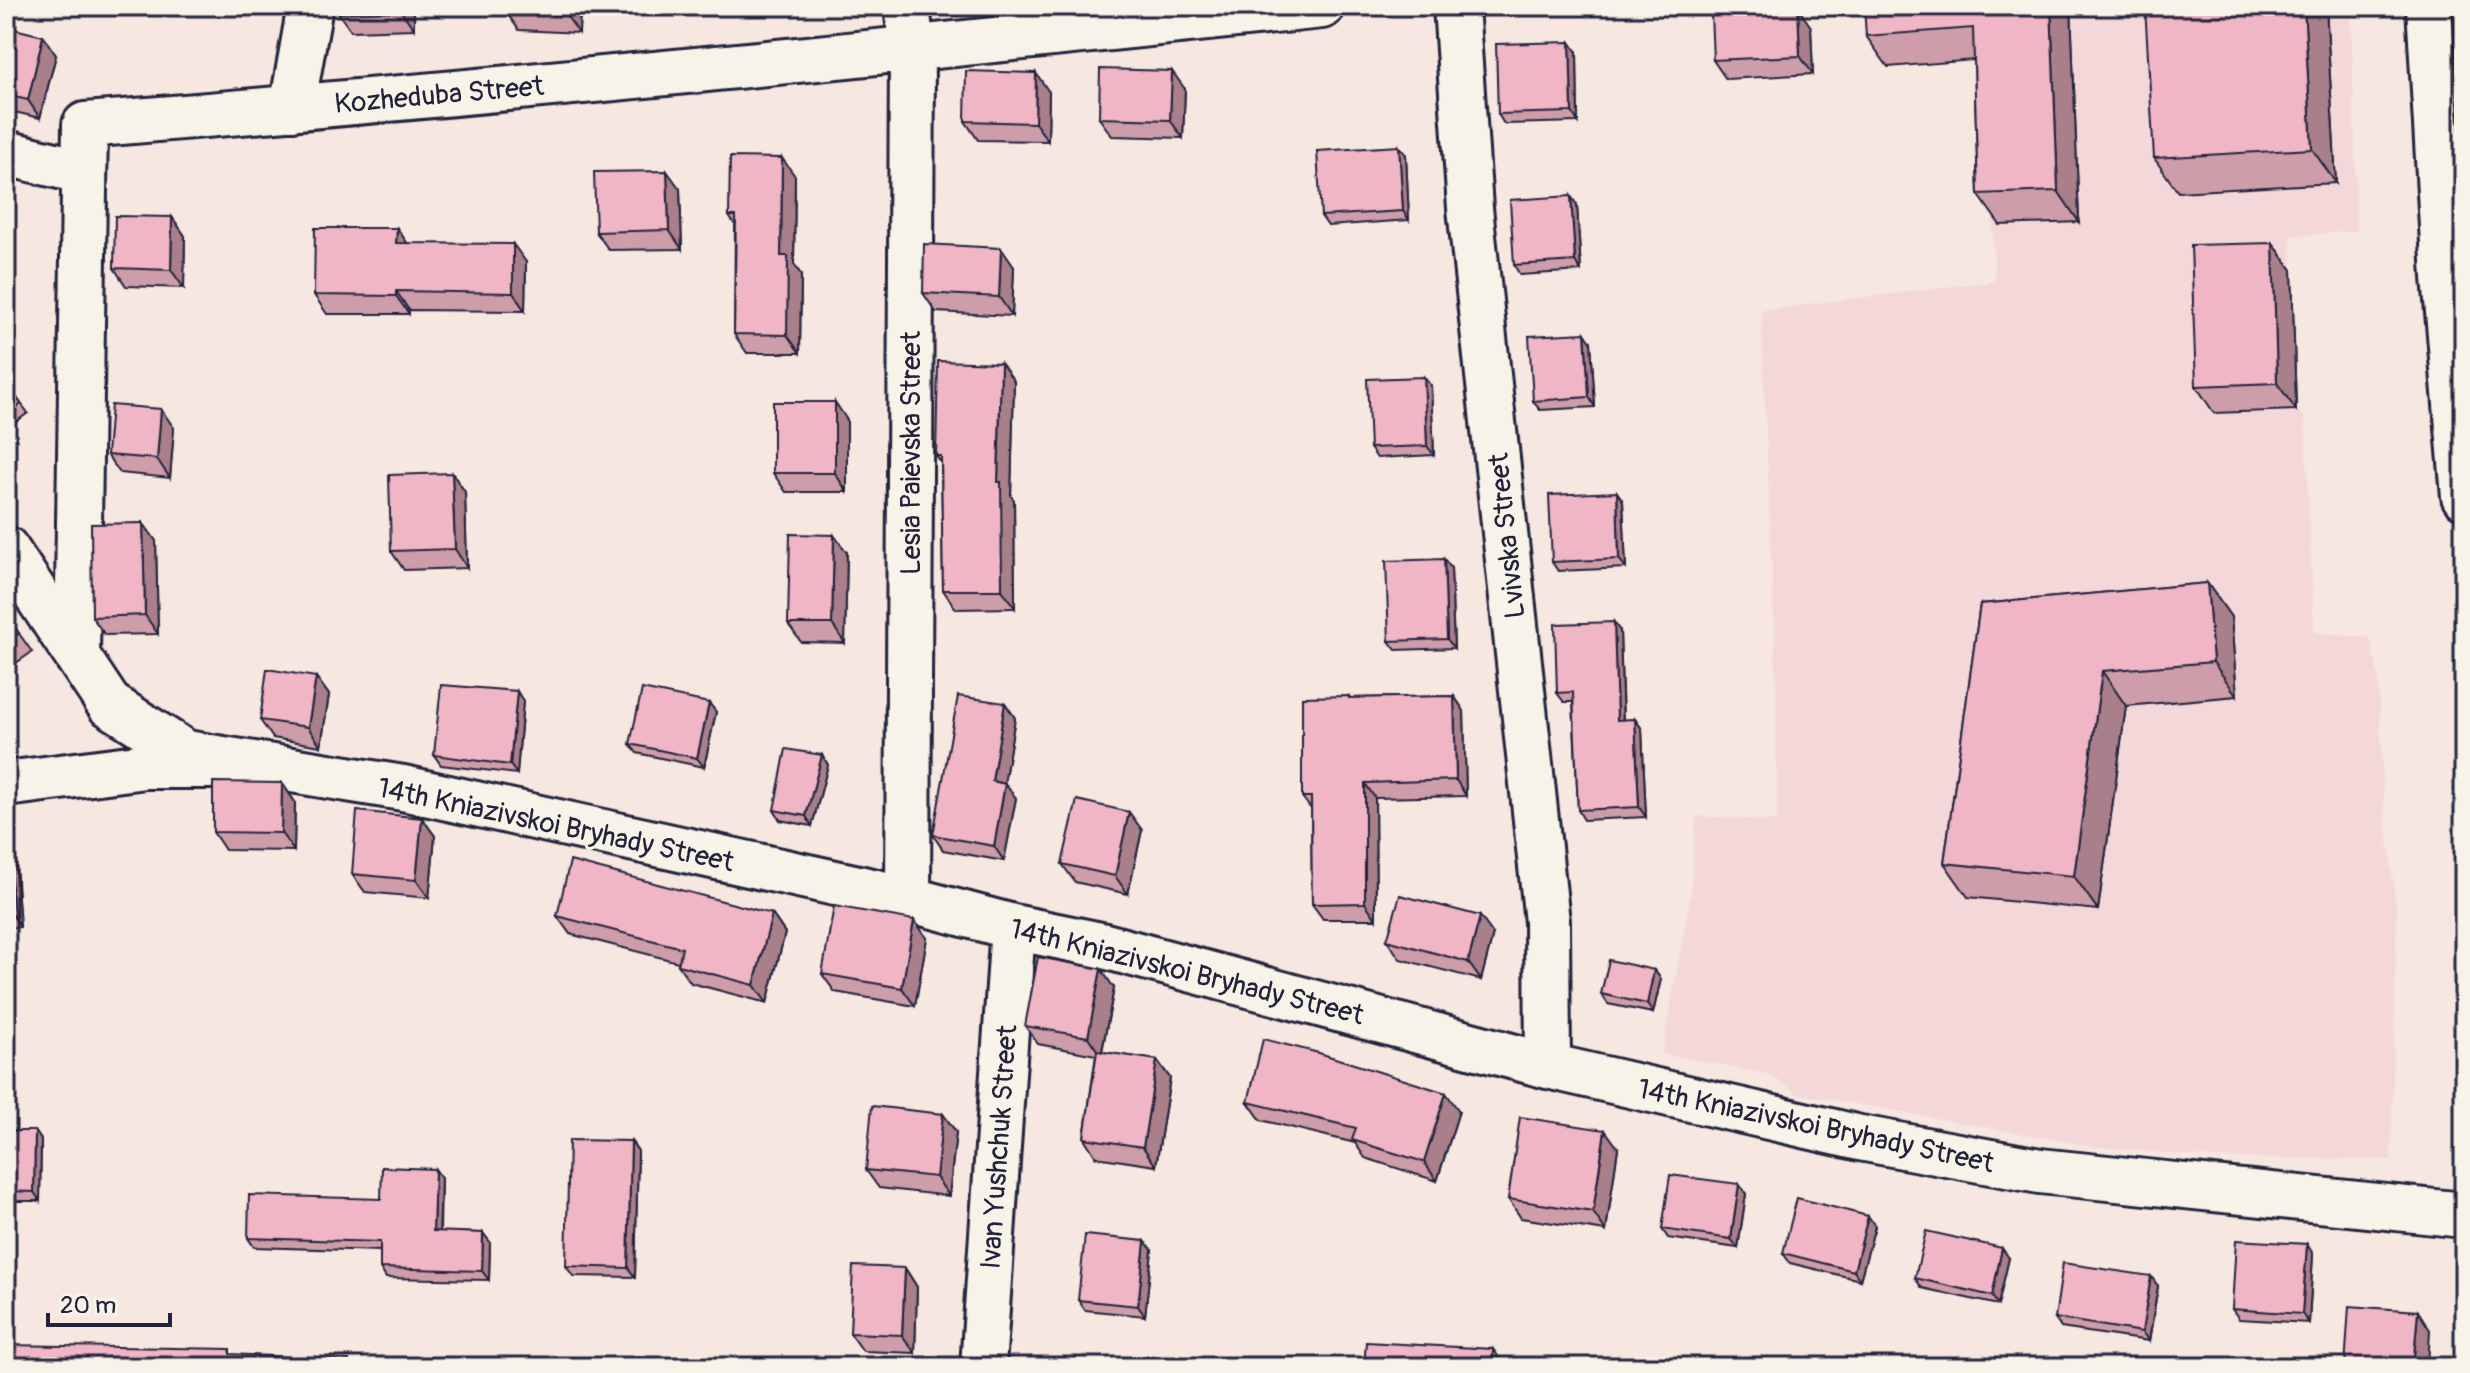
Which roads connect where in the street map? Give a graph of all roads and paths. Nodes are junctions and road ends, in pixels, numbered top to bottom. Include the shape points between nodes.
1 (310, 6) edge
2 (907, 6) edge
3 (1322, 6) edge
4 (1456, 6) edge
5 (2429, 6) edge
6 (912, 49) junction
7 (292, 108) junction
8 (6, 153) edge
9 (84, 172) junction
10 (2464, 496) edge
11 (6, 549) edge
12 (77, 656) junction
13 (109, 704) junction
14 (257, 766) junction
15 (23, 781) edge
16 (908, 899) junction
17 (1013, 927) junction
18 (1548, 1066) junction
19 (2464, 1215) edge
20 (983, 1367) edge

1 - 7 street
2 - 6 street, Lesia Paievska Street
3 - 6 street, Kozheduba Street
4 - 18 street, Lvivska Street via 1470,208 1547,922
5 - 10 street
6 - 7 street, Kozheduba Street
6 - 16 street, Lesia Paievska Street
7 - 9 street, Kozheduba Street via 85,125
8 - 9 street
9 - 12 street, Kozheduba Street
11 - 12 street, 14th Kniazivskoi Bryhady Street
12 - 13 street, 14th Kniazivskoi Bryhady Street
13 - 14 street, 14th Kniazivskoi Bryhady Street via 186,753
13 - 15 street via 110,727 95,760
14 - 15 street via 145,766
14 - 16 street, 14th Kniazivskoi Bryhady Street via 403,788
16 - 17 street, 14th Kniazivskoi Bryhady Street
17 - 18 street, 14th Kniazivskoi Bryhady Street via 1101,945
17 - 20 street, Ivan Yushchuk Street
18 - 19 street, 14th Kniazivskoi Bryhady Street via 1860,1138 2040,1171

